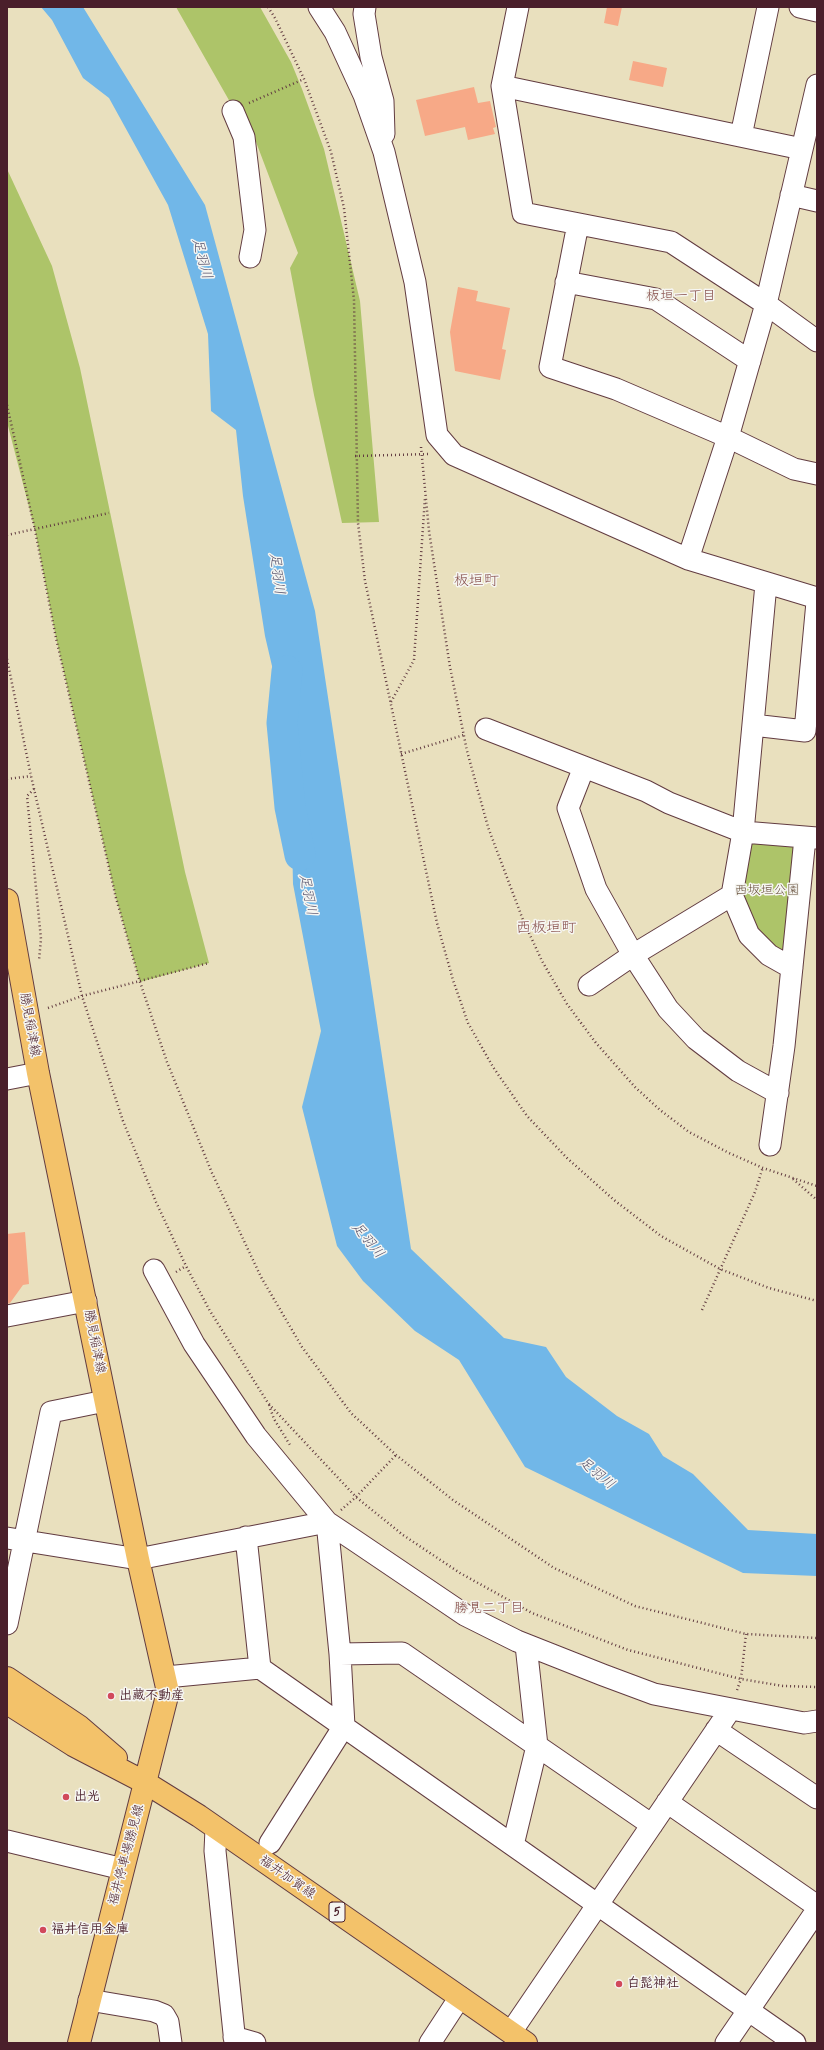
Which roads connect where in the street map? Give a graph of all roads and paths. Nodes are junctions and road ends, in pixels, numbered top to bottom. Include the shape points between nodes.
1 (268, 7) edge
2 (320, 7) edge
3 (365, 7) edge
4 (518, 7) edge
5 (768, 7) edge
6 (800, 7) edge
7 (817, 11) edge
8 (304, 79) junction
9 (817, 85) edge
10 (502, 86) junction
11 (233, 111) joint
12 (741, 136) junction
13 (802, 149) junction
14 (384, 152) junction
15 (791, 195) junction
16 (817, 201) edge
17 (578, 224) junction
18 (250, 257) dead end
19 (566, 282) junction
20 (766, 304) junction
21 (817, 341) edge
22 (750, 361) junction
23 (7, 405) edge
24 (728, 437) junction
25 (454, 455) junction
26 (356, 456) junction
27 (817, 474) edge
28 (425, 490) dead end
29 (109, 512) dead end
30 (35, 530) junction
31 (7, 535) edge
32 (688, 559) junction
33 (766, 584) junction
34 (817, 598) edge
35 (817, 602) edge
36 (7, 659) edge
37 (391, 702) junction
38 (753, 725) junction
39 (486, 729) joint
40 (401, 754) junction
41 (584, 767) junction
42 (31, 776) junction
43 (7, 779) edge
44 (34, 788) junction
45 (743, 832) junction
46 (811, 838) edge
47 (732, 895) junction
48 (7, 900) edge
49 (633, 955) junction
50 (39, 960) dead end
51 (209, 963) dead end
52 (792, 968) junction
53 (140, 982) junction
54 (589, 985) dead end
55 (82, 996) junction
56 (48, 1008) dead end
57 (38, 1073) junction
58 (7, 1079) edge
59 (778, 1093) junction
60 (770, 1145) dead end
61 (763, 1168) dead end
62 (791, 1177) dead end
63 (817, 1200) edge
64 (720, 1268) junction
65 (154, 1270) dead end
66 (817, 1300) edge
67 (86, 1301) junction
68 (702, 1310) dead end
69 (7, 1316) edge
70 (105, 1401) junction
71 (396, 1455) junction
72 (356, 1497) junction
73 (327, 1522) junction
74 (246, 1537) junction
75 (16, 1540) edge
76 (138, 1559) junction
77 (7, 1624) edge
78 (746, 1634) junction
79 (817, 1638) edge
80 (526, 1645) junction
81 (340, 1654) junction
82 (260, 1668) junction
83 (166, 1677) junction
84 (7, 1678) edge
85 (741, 1680) junction
86 (817, 1687) edge
87 (7, 1703) edge
88 (730, 1710) junction
89 (817, 1721) edge
90 (344, 1726) junction
91 (716, 1730) junction
92 (537, 1746) junction
93 (146, 1783) junction
94 (817, 1798) edge
95 (668, 1802) junction
96 (652, 1825) junction
97 (216, 1829) junction
98 (7, 1841) edge
99 (270, 1843) dead end
100 (514, 1845) junction
101 (123, 1869) junction
102 (598, 1904) junction
103 (817, 1906) edge
104 (817, 1910) edge
105 (460, 1997) junction
106 (89, 2000) junction
107 (748, 2010) junction
108 (518, 2038) edge
109 (235, 2040) edge
110 (79, 2043) edge
111 (171, 2043) edge
112 (255, 2043) edge
113 (430, 2043) edge
114 (726, 2043) edge
115 (795, 2043) edge

1 - 8 path
2 - 14 street via 335,32 364,95
3 - 14 street via 371,57 383,101
4 - 10 street
5 - 12 street
6 - 7 street
8 - 11 path
8 - 26 path via 331,152 344,208 354,300
9 - 13 street
10 - 12 street
10 - 17 street via 523,213
11 - 18 street via 244,137 255,230
12 - 13 street
13 - 15 street
14 - 25 street via 415,282 437,435
15 - 16 street
15 - 20 street
17 - 19 street
17 - 20 street via 671,242
19 - 22 street via 656,299
19 - 24 street via 550,367 616,388
20 - 21 street
20 - 22 street
22 - 24 street
23 - 30 path
24 - 27 street via 794,469
24 - 32 street
25 - 26 path
25 - 32 street
26 - 37 path via 358,523 365,581
28 - 37 path via 414,660
29 - 30 path
30 - 31 path
30 - 53 path via 56,638 114,890
32 - 33 street
33 - 34 street
33 - 38 street
35 - 38 street via 805,731
36 - 42 path
37 - 40 path
38 - 45 street
39 - 40 path
39 - 41 street
40 - 64 path via 437,923 453,980 468,1023 493,1067 527,1116 567,1158 614,1200 661,1236
41 - 45 street
41 - 49 street via 568,808 596,889
42 - 43 path
42 - 44 path
44 - 50 path via 27,796 41,940
44 - 55 path
45 - 46 street
45 - 47 street
46 - 52 street
47 - 49 street
47 - 52 street via 749,935 769,955
48 - 57 main road, 勝見稲津線
49 - 54 street
49 - 59 street via 668,1009 696,1039 738,1071
51 - 53 path
52 - 59 street
53 - 55 path
53 - 71 path via 168,1062 209,1165 261,1277 302,1347 347,1407
55 - 56 path
55 - 72 path via 123,1121 156,1202 210,1311 268,1403
57 - 58 street
57 - 67 main road, 勝見稲津線
59 - 60 street
61 - 64 path via 755,1192
62 - 63 path
64 - 66 path via 768,1288
64 - 68 path
65 - 73 street via 194,1344 256,1436
67 - 69 street
67 - 70 main road, 勝見稲津線
70 - 75 street via 51,1412
70 - 76 main road, 勝見稲津線
71 - 72 path
71 - 78 path via 453,1500 554,1568 635,1606
72 - 73 path
72 - 85 path via 403,1535 460,1573 532,1613 628,1650
73 - 74 street
73 - 80 street via 465,1614
73 - 81 street
74 - 76 street
74 - 82 street
75 - 76 street
75 - 77 street
76 - 83 main road, 勝見稲津線
78 - 79 path
78 - 85 path
80 - 88 street via 654,1694
80 - 92 street
81 - 90 street
81 - 92 street via 402,1653
82 - 83 street
82 - 90 street
83 - 93 main road, 勝見稲津線 via 168,1692
84 - 93 main road, 福井加賀線 / 5 via 80,1727
85 - 86 path via 783,1686
85 - 88 path
87 - 93 main road, 福井加賀線 / 5 via 73,1745
88 - 89 street via 804,1723
88 - 91 street
90 - 99 street
90 - 100 street
91 - 94 street
91 - 95 street
92 - 96 street
92 - 100 street
93 - 97 main road, 福井加賀線 / 5
93 - 101 main road, 福井停車場勝見線
95 - 96 street
95 - 103 street
96 - 102 street
97 - 105 main road, 福井加賀線 / 5
97 - 109 street via 215,1851
98 - 101 street
100 - 102 street
101 - 106 main road, 福井停車場勝見線
102 - 107 street
102 - 108 street
104 - 107 street
105 - 108 main road, 福井加賀線 / 5
105 - 113 street
106 - 110 main road, 福井停車場勝見線
106 - 111 street via 164,2015 168,2022
107 - 114 street
107 - 115 street
109 - 112 street

